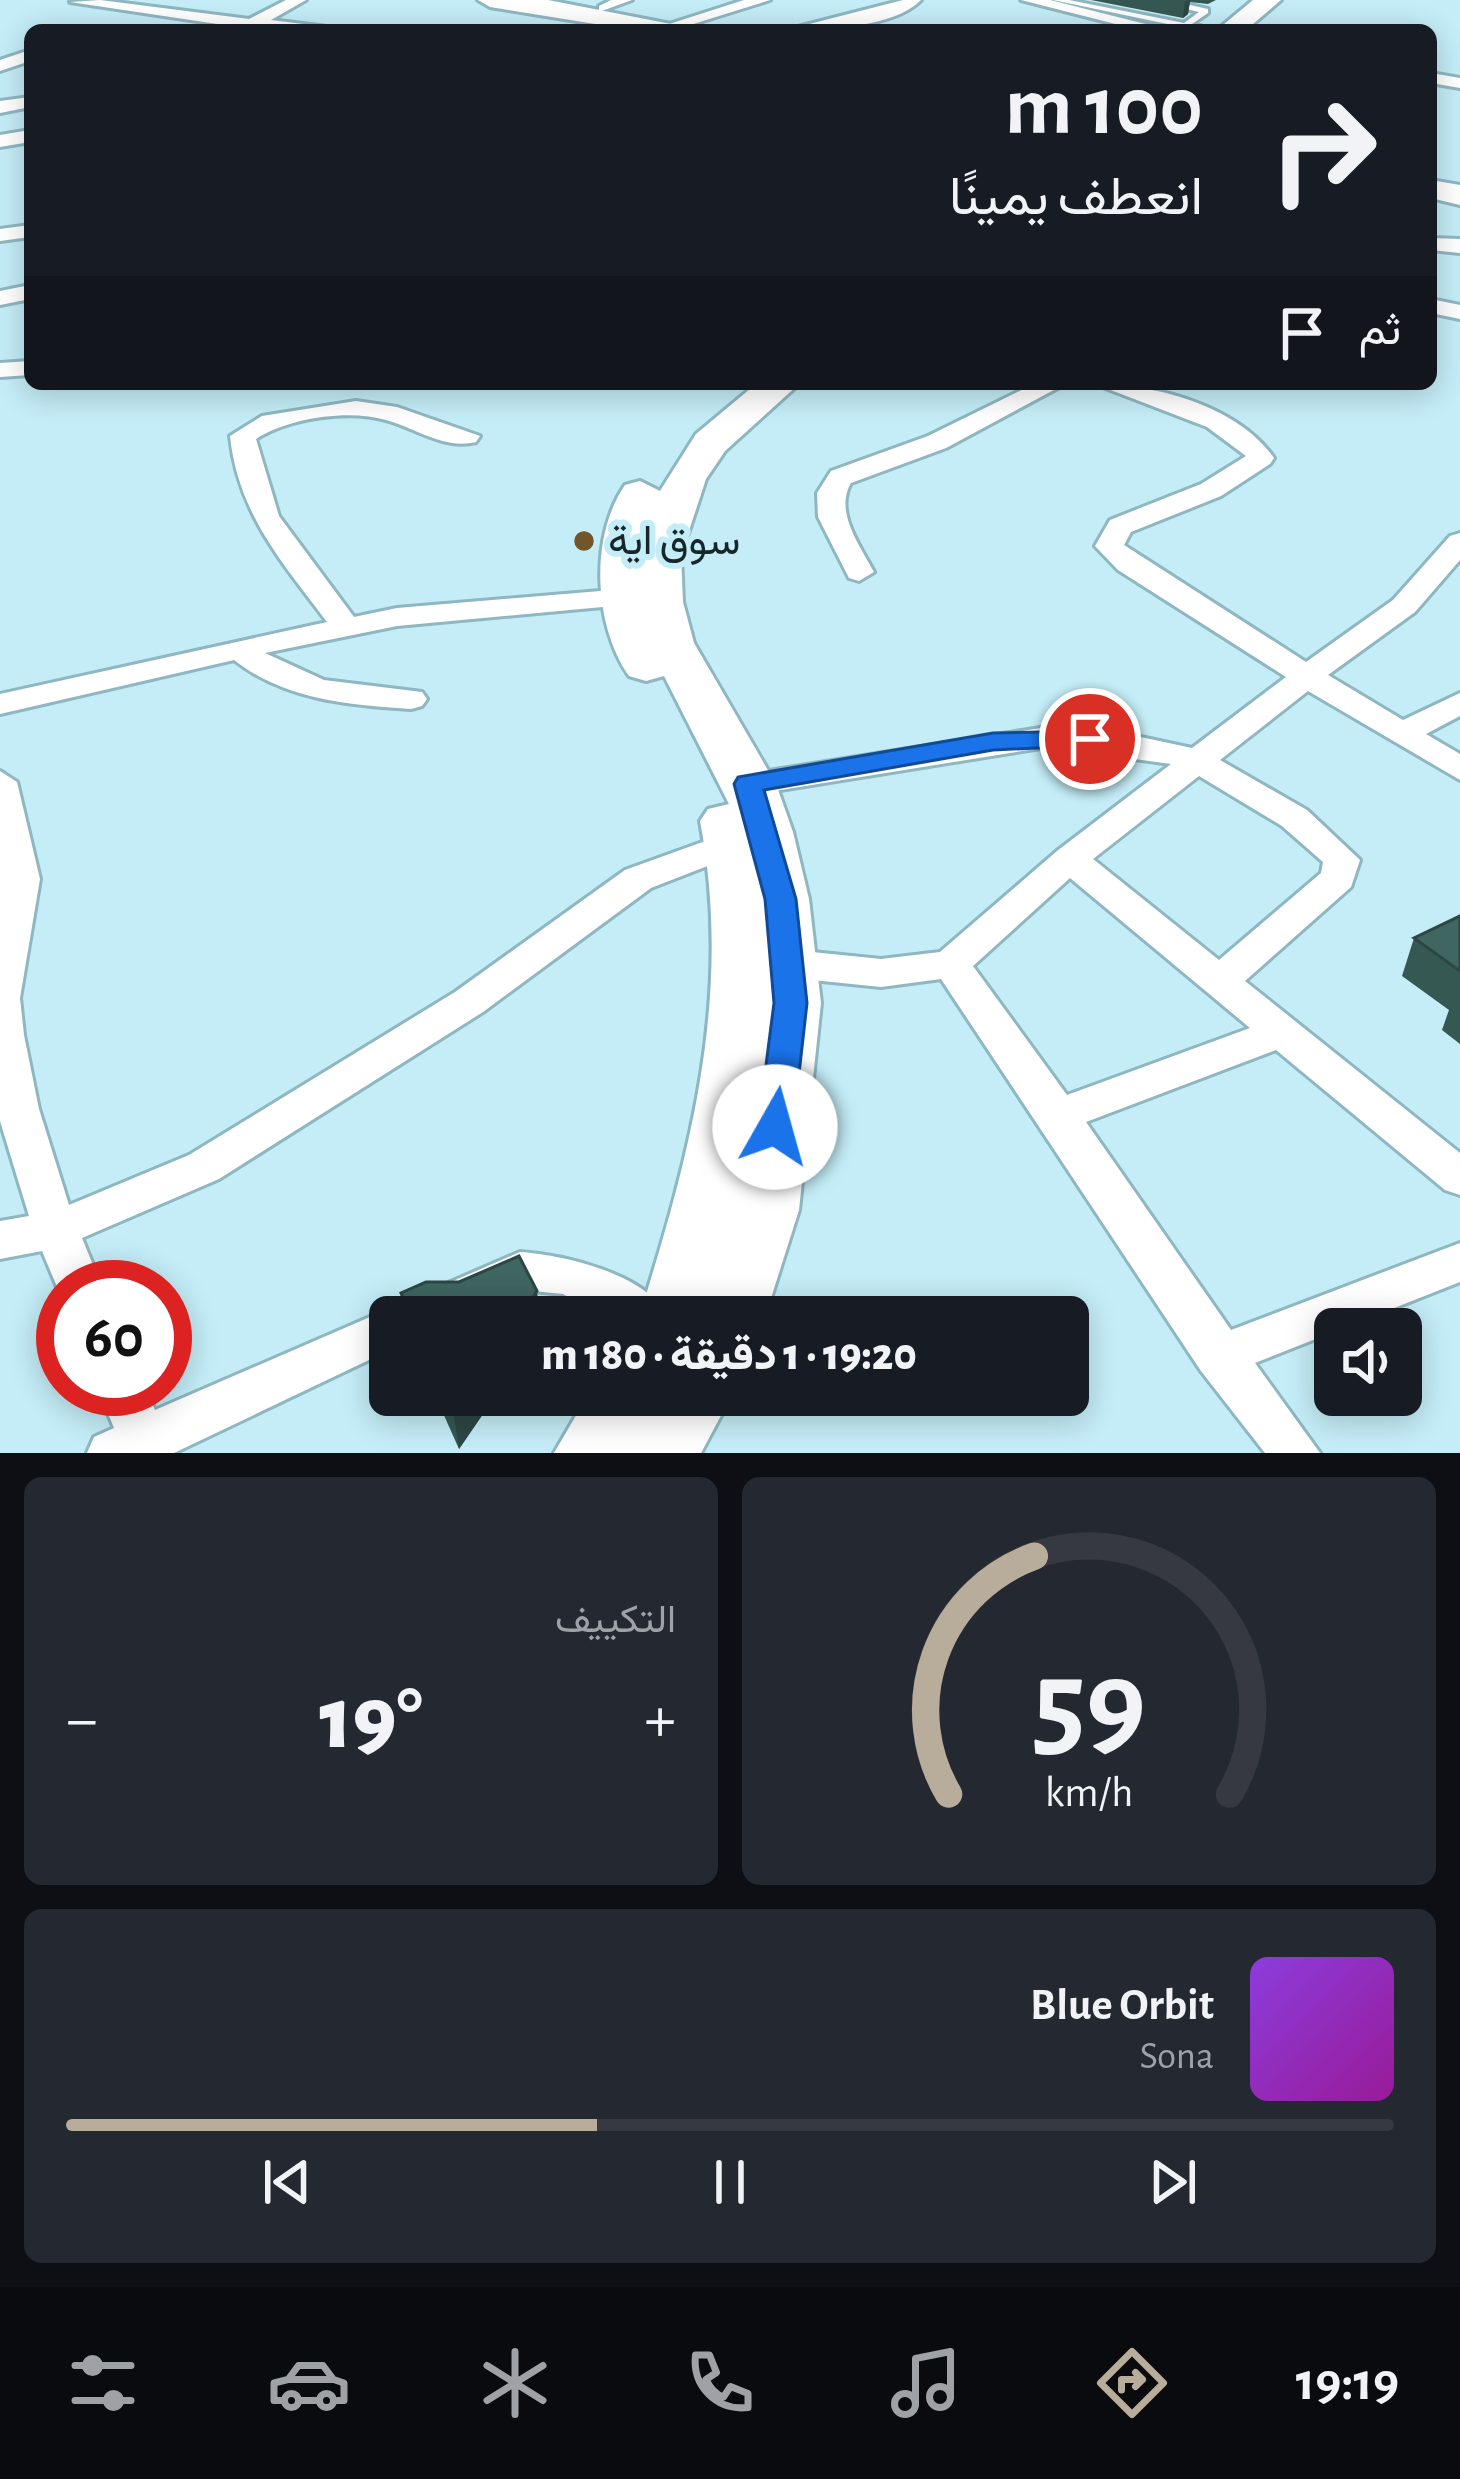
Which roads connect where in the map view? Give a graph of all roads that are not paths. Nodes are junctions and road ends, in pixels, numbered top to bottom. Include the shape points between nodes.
1 (298, 0) edge
2 (490, 0) edge
3 (531, 0) edge
4 (762, 0) edge
5 (913, 0) edge
6 (1029, 0) edge
7 (1057, 0) edge
8 (1269, 0) edge
9 (1300, 0) edge
10 (78, 2) edge
11 (614, 4) edge
12 (1176, 4) dead end
13 (251, 24) joint
14 (655, 24) edge
15 (668, 24) edge
16 (691, 24) edge
17 (824, 24) edge
18 (1122, 24) edge
19 (1181, 24) edge
20 (1187, 24) edge
21 (1238, 24) edge
22 (1270, 24) edge
23 (731, 390) edge
24 (772, 390) edge
25 (1041, 390) edge
26 (1124, 390) edge
27 (467, 436) dead end
28 (1460, 542) edge
29 (859, 572) dead end
30 (624, 598) junction
31 (345, 625) junction
32 (241, 649) junction
33 (1307, 676) junction
34 (411, 699) dead end
35 (1460, 703) edge
36 (0, 704) edge
37 (1402, 734) junction
38 (1194, 761) junction
39 (1460, 769) edge
40 (0, 782) edge
41 (748, 784) junction
42 (733, 843) junction
43 (1070, 859) junction
44 (8, 934) edge
45 (765, 961) junction
46 (951, 964) junction
47 (1220, 981) junction
48 (0, 998) edge
49 (1282, 1032) junction
50 (1059, 1115) junction
51 (1460, 1178) edge
52 (56, 1230) junction
53 (0, 1240) edge
54 (69, 1260) edge
55 (1460, 1262) edge
56 (462, 1296) edge
57 (608, 1296) edge
58 (681, 1296) edge
59 (737, 1296) edge
60 (369, 1338) edge
61 (1218, 1355) junction
62 (128, 1416) edge
63 (658, 1416) edge
64 (707, 1416) edge
65 (616, 1441) edge
66 (135, 1448) edge
67 (703, 1453) edge
68 (1295, 1453) edge

1 - 13 street
2 - 14 main road
3 - 11 main road
4 - 16 street
5 - 17 street
6 - 18 street
7 - 19 lane
8 - 21 main road
9 - 22 main road
10 - 13 street
11 - 15 main road
12 - 20 lane via 1205,11
23 - 30 main road via 684,425 638,496
24 - 41 main road via 697,461 659,555 670,643
25 - 29 street via 842,477 831,493 832,517
26 - 33 street via 1229,428 1255,444 1261,458 1187,502 1120,526 1109,546
27 - 31 street via 427,433 385,411 360,409 272,420 244,436 245,471 267,528
28 - 33 street via 1404,606
30 - 31 street
30 - 42 main road via 636,648 706,768
31 - 32 street
32 - 34 street via 304,686
32 - 36 street
33 - 37 street
33 - 38 street
35 - 37 street
37 - 39 street
38 - 41 street via 1047,737
38 - 43 street
38 - 47 street via 1325,838 1342,860 1338,878
40 - 44 street via 22,880
41 - 45 main road via 780,899
42 - 45 main road
42 - 52 street via 638,879 469,1002 203,1167
43 - 46 street
43 - 47 street
44 - 48 street
45 - 46 street via 881,973
45 - 58 main road
45 - 59 main road via 790,1003 765,1210
46 - 50 street
47 - 49 street
48 - 52 street via 5,1067
49 - 50 street
49 - 51 street
50 - 61 street
52 - 53 street
52 - 54 street
55 - 61 street
56 - 57 street via 520,1271 570,1275
60 - 66 street
61 - 68 street
62 - 66 street
63 - 65 main road
64 - 67 main road

